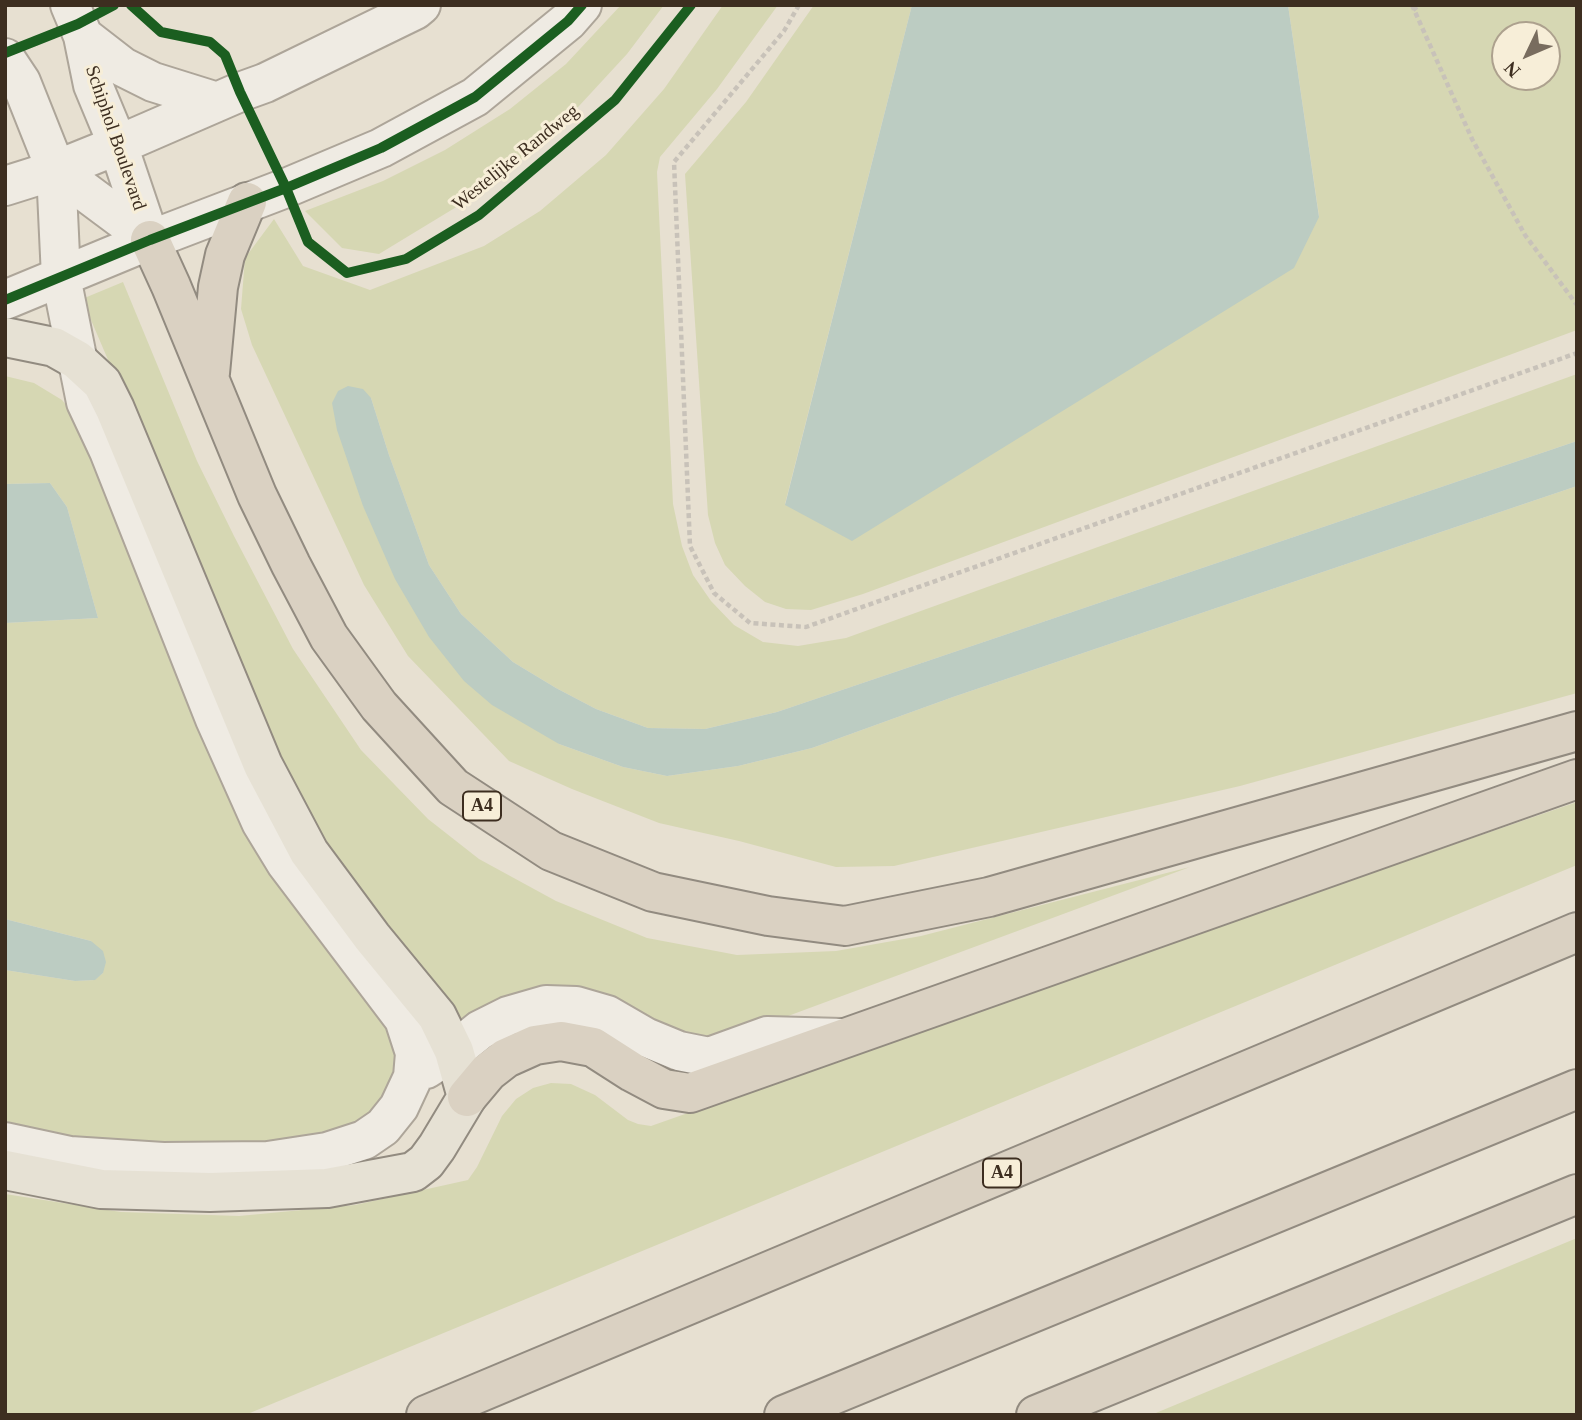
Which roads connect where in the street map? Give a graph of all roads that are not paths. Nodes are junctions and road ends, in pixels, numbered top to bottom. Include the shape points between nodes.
1 (421, 5) edge
2 (582, 5) edge
3 (76, 21) edge
4 (5, 58) edge
5 (217, 102) junction
6 (118, 145) junction
7 (56, 170) junction
8 (5, 186) edge
9 (247, 202) junction
10 (150, 240) junction
11 (61, 277) junction
12 (5, 300) edge
13 (5, 337) edge
14 (77, 360) junction
15 (210, 380) junction
16 (1577, 731) edge
17 (1577, 779) edge
18 (1577, 932) edge
19 (842, 1038) junction
20 (454, 1051) junction
21 (412, 1077) junction
22 (1577, 1089) edge
23 (467, 1097) junction
24 (5, 1142) edge
25 (5, 1170) edge
26 (1577, 1194) edge
27 (426, 1415) edge
28 (784, 1415) edge
29 (1036, 1415) edge

1 - 5 street
2 - 9 street via 475,97 381,148
3 - 5 street via 124,67 153,82
3 - 6 street, Schiphol Boulevard via 93,85
4 - 7 street via 21,82
5 - 6 street
6 - 7 street
6 - 10 street, Schiphol Boulevard
7 - 8 street
7 - 10 street, Schiphol Boulevard
7 - 11 street
9 - 10 street
9 - 15 highway, A4 via 220,277
10 - 11 street
10 - 15 highway, A4
11 - 12 street
11 - 14 street
13 - 14 main road via 54,347
14 - 20 main road via 102,383 115,409 263,765 309,852 436,1016
14 - 21 street via 86,402 261,821 286,863 404,1019 415,1052
15 - 16 highway, A4 via 291,565 329,637 379,706 453,787 551,851 653,892 768,916 845,926 989,897
17 - 19 highway
18 - 27 highway, A4
19 - 20 street via 767,1036 709,1057 679,1051 607,1015 576,1006 546,1005 508,1016
19 - 23 highway via 690,1093 663,1089 593,1047 561,1041 535,1045 506,1058
20 - 21 street
20 - 23 main road
21 - 24 street via 399,1107 383,1127 364,1140 327,1152 268,1161 163,1162 70,1156
22 - 28 highway
23 - 25 main road via 438,1147 413,1171 327,1188 101,1189
26 - 29 highway

